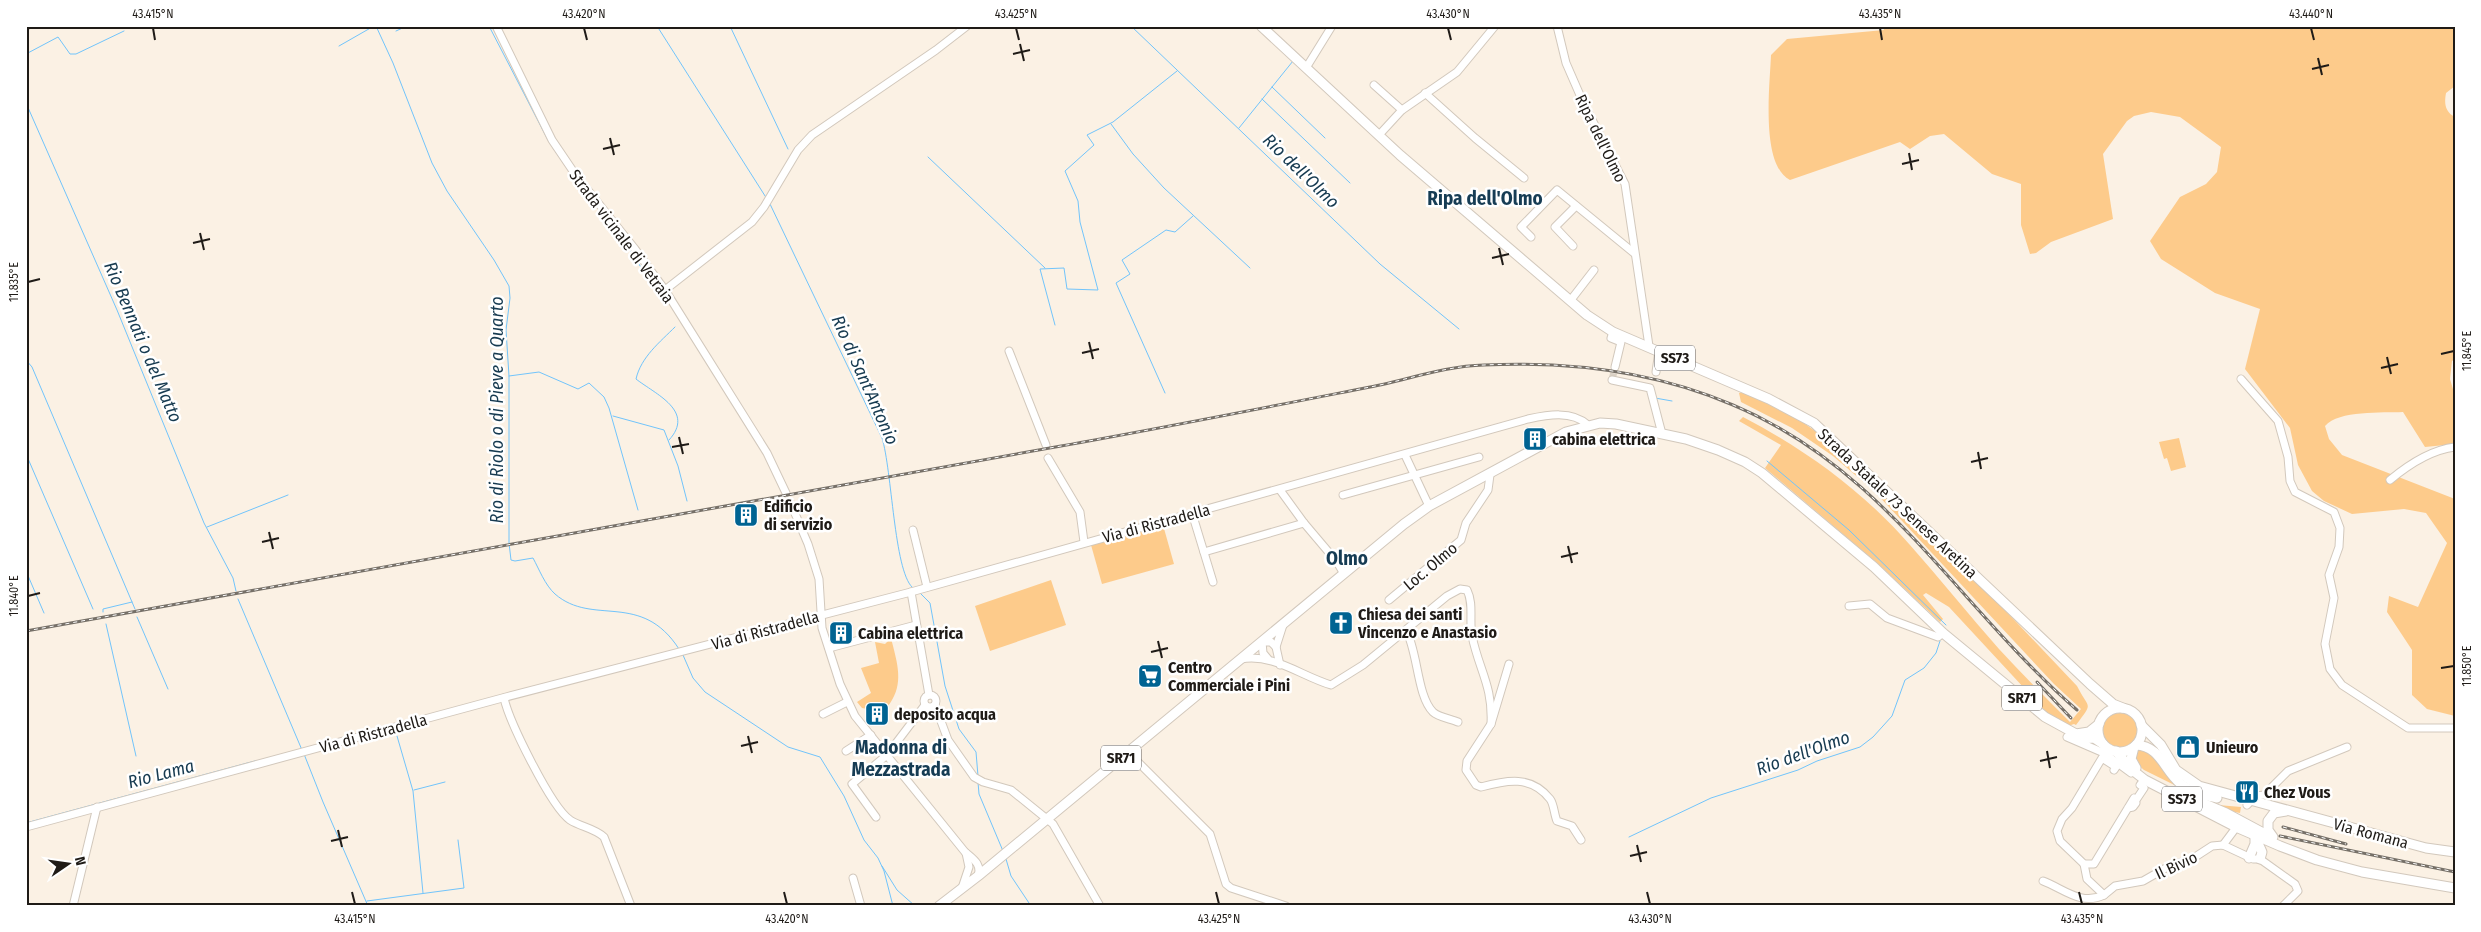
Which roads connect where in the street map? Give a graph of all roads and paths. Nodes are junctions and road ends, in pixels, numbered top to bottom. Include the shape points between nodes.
1 (496, 26) edge
2 (967, 26) edge
3 (1261, 26) edge
4 (1332, 26) edge
5 (1495, 26) edge
6 (1557, 26) edge
7 (1306, 68) junction
8 (1374, 85) dead end
9 (1425, 93) junction
10 (1402, 110) junction
11 (1379, 135) junction
12 (1524, 178) dead end
13 (1576, 206) junction
14 (1531, 237) dead end
15 (1573, 246) dead end
16 (1634, 253) junction
17 (1594, 270) dead end
18 (665, 290) junction
19 (1570, 301) junction
20 (1613, 332) junction
21 (1649, 346) junction
22 (1009, 351) dead end
23 (1659, 351) junction
24 (1615, 367) tunnel mouth
25 (1656, 372) dead end
26 (2241, 379) dead end
27 (1612, 380) dead end
28 (1588, 425) junction
29 (1662, 434) junction
30 (1046, 445) dead end
31 (2455, 447) edge
32 (1405, 455) junction
33 (1479, 457) dead end
34 (1048, 458) dead end
35 (1415, 475) junction
36 (1490, 475) junction
37 (2390, 480) dead end
38 (1280, 490) junction
39 (786, 493) dead end
40 (1343, 495) dead end
41 (791, 504) dead end
42 (1430, 506) junction
43 (1192, 514) junction
44 (1304, 523) junction
45 (913, 530) dead end
46 (1084, 542) junction
47 (1204, 552) junction
48 (1344, 574) junction
49 (1213, 582) dead end
50 (927, 587) junction
51 (911, 592) junction
52 (1389, 600) dead end
53 (1848, 606) dead end
54 (822, 615) junction
55 (916, 625) junction
56 (1283, 625) junction
57 (1406, 630) junction
58 (1943, 633) junction
59 (1952, 640) junction
60 (1262, 642) junction
61 (1276, 647) junction
62 (829, 648) junction
63 (1241, 659) junction
64 (1269, 660) junction
65 (1508, 664) dead end
66 (1280, 665) junction
67 (2090, 684) junction
68 (929, 695) junction
69 (504, 698) junction
70 (846, 702) junction
71 (925, 705) junction
72 (934, 705) junction
73 (2123, 708) junction
74 (823, 714) dead end
75 (2101, 720) junction
76 (1458, 722) dead end
77 (1491, 724) junction
78 (2141, 725) junction
79 (2455, 728) edge
80 (871, 734) junction
81 (2067, 737) junction
82 (2104, 744) junction
83 (2135, 746) junction
84 (2347, 747) dead end
85 (846, 751) dead end
86 (2116, 751) junction
87 (1128, 752) junction
88 (887, 755) junction
89 (2114, 770) dead end
90 (2143, 781) junction
91 (2221, 796) junction
92 (2136, 800) junction
93 (2249, 802) junction
94 (2202, 806) junction
95 (97, 807) junction
96 (2128, 808) dead end
97 (2288, 811) junction
98 (876, 816) dead end
99 (1046, 818) junction
100 (26, 826) edge
101 (2234, 829) dead end
102 (2255, 836) junction
103 (1581, 840) dead end
104 (2281, 843) junction
105 (2223, 845) junction
106 (966, 852) junction
107 (2455, 852) edge
108 (2261, 855) junction
109 (1000, 857) junction
110 (2250, 858) junction
111 (2317, 860) junction
112 (977, 862) junction
113 (2084, 864) junction
114 (969, 867) junction
115 (978, 876) junction
116 (853, 878) dead end
117 (2043, 881) dead end
118 (962, 888) junction
119 (2455, 888) edge
120 (2104, 895) junction
121 (73, 906) edge
122 (630, 906) edge
123 (861, 906) edge
124 (939, 906) edge
125 (1100, 906) edge
126 (1286, 906) edge
127 (2284, 906) edge

1 - 18 street, Strada vicinale di Vetraia via 552,140
2 - 18 street via 812,135 798,150 752,222
3 - 7 main road, Strada Statale 73 Senese Aretina / SS73
4 - 7 street
5 - 9 street via 1457,72
6 - 16 street, Ripa dell'Olmo via 1566,63 1625,184
7 - 11 main road, Strada Statale 73 Senese Aretina / SS73
8 - 10 street
9 - 10 street
9 - 12 street
10 - 11 street
11 - 19 main road, Strada Statale 73 Senese Aretina / SS73
13 - 14 street via 1557,190 1521,227
13 - 15 street via 1555,227
13 - 16 street
16 - 21 street, Ripa dell'Olmo
17 - 19 street
18 - 39 street, Strada vicinale di Vetraia via 767,453
19 - 20 main road, Strada Statale 73 Senese Aretina / SS73
20 - 21 main road, Strada Statale 73 Senese Aretina / SS73
20 - 24 street via 1611,338 1622,342
21 - 23 main road, Strada Statale 73 Senese Aretina / SS73
22 - 30 street
23 - 25 street
23 - 67 main road, Strada Statale 73 Senese Aretina / SS73 via 1769,399 1814,423
26 - 79 street via 2278,420 2295,492 2334,512 2340,528 2339,547 2329,575 2334,598 2325,644 2330,669 2342,685 2408,728
27 - 29 street via 1650,388
28 - 29 main road, SR71 via 1616,424
28 - 32 street, Via di Ristradella via 1566,415 1542,416
28 - 36 main road, SR71 via 1566,432
29 - 58 main road, SR71 via 1718,450 1762,473 1874,567
31 - 37 street via 2420,459
32 - 35 street
32 - 38 street, Via di Ristradella
33 - 35 street
34 - 46 street via 1080,512
35 - 40 street
35 - 42 street
36 - 42 main road, SR71
36 - 52 street, Loc. Olmo via 1488,490 1466,523 1461,540
38 - 43 street, Via di Ristradella
38 - 44 street
41 - 54 street via 819,580
42 - 48 main road, SR71
43 - 46 street, Via di Ristradella
43 - 47 street
44 - 47 street
44 - 48 street
45 - 50 street
46 - 50 street, Via di Ristradella
47 - 49 street
48 - 56 main road, SR71
50 - 51 street, Via di Ristradella
51 - 54 street, Via di Ristradella
51 - 55 street
53 - 58 street via 1870,604 1888,618 1938,637
54 - 62 street via 822,628
54 - 69 street, Via di Ristradella
55 - 62 street
55 - 68 street
56 - 60 main road, SR71
56 - 61 street
57 - 66 street via 1363,665 1330,685
57 - 76 street via 1424,697 1433,713
57 - 77 street via 1447,596 1460,589 1467,590 1472,599 1472,638 1489,685
58 - 59 main road, SR71
59 - 75 main road, SR71 via 2064,729 2084,734
59 - 81 main road, SR71 via 1994,681
60 - 61 street via 1271,642
60 - 63 main road, SR71
60 - 64 street
61 - 66 street
62 - 70 street
63 - 64 street via 1260,657
63 - 87 main road, SR71
64 - 66 street
65 - 77 street
67 - 73 main road, Strada Statale 73 Senese Aretina / SS73 via 2113,704
67 - 75 main road, Strada Statale 73 Senese Aretina / SS73 via 2104,705
68 - 71 street via 924,698
68 - 72 street via 935,698
69 - 95 street, Via di Ristradella
69 - 122 street via 520,737 560,808 569,820 596,830 604,838
70 - 74 street
70 - 80 street
71 - 72 street
71 - 88 street
72 - 99 street via 948,740 974,777 1011,790
73 - 75 main road via 2109,712
73 - 78 main road, Strada Statale 73 Senese Aretina / SS73 via 2135,714
75 - 82 main road, Strada Statale 73 Senese Aretina / SS73 via 2100,738
77 - 103 street via 1467,761 1469,777 1481,787 1518,780 1531,783 1550,799 1557,821 1572,826
78 - 83 main road, SS73 via 2141,736
78 - 91 main road, Via Romana via 2162,745 2181,775
80 - 85 street
80 - 88 street
81 - 82 main road via 2094,738
81 - 90 street via 2104,753
82 - 86 main road, SS73
83 - 86 main road
83 - 91 main road, Via Romana via 2153,750 2181,785 2197,793
83 - 94 main road, SS73 via 2131,759 2140,772
84 - 93 street via 2288,770 2264,795
86 - 94 main road, SS73 via 2131,769 2146,780
87 - 99 main road, SR71
87 - 126 street via 1210,834 1226,884
88 - 98 street via 852,784
88 - 106 street
89 - 113 street via 2116,767 2102,758 2072,808 2058,824 2060,841
90 - 92 street via 2140,786 2144,788
90 - 94 street
91 - 93 main road, Via Romana
92 - 96 street via 2133,807
92 - 113 street via 2134,798 2098,860
93 - 97 main road, Via Romana
94 - 102 main road, SS73
94 - 104 main road, SS73 via 2226,813
95 - 100 street, Via di Ristradella
95 - 121 street
97 - 104 main road via 2274,813 2268,821 2270,835
97 - 107 main road, Via Romana via 2426,848
99 - 109 main road, SR71
99 - 125 street via 1053,824
101 - 105 street
102 - 108 main road
102 - 110 main road
102 - 111 main road, SS73
104 - 111 main road, SS73
105 - 110 street
105 - 120 street, Il Bivio via 2212,846 2192,859 2171,865 2143,881 2115,886
106 - 112 street
106 - 114 street
108 - 110 street via 2256,860
108 - 111 main road via 2271,849 2292,857
108 - 127 street via 2298,888 2296,895
109 - 112 street via 986,863
109 - 115 main road, SR71
111 - 119 main road, SS73 via 2362,872
112 - 115 street
113 - 120 street via 2087,879
114 - 115 street
114 - 118 street
115 - 118 main road, SR71
116 - 123 street
117 - 120 street, Il Bivio via 2087,900
118 - 124 main road, SR71

